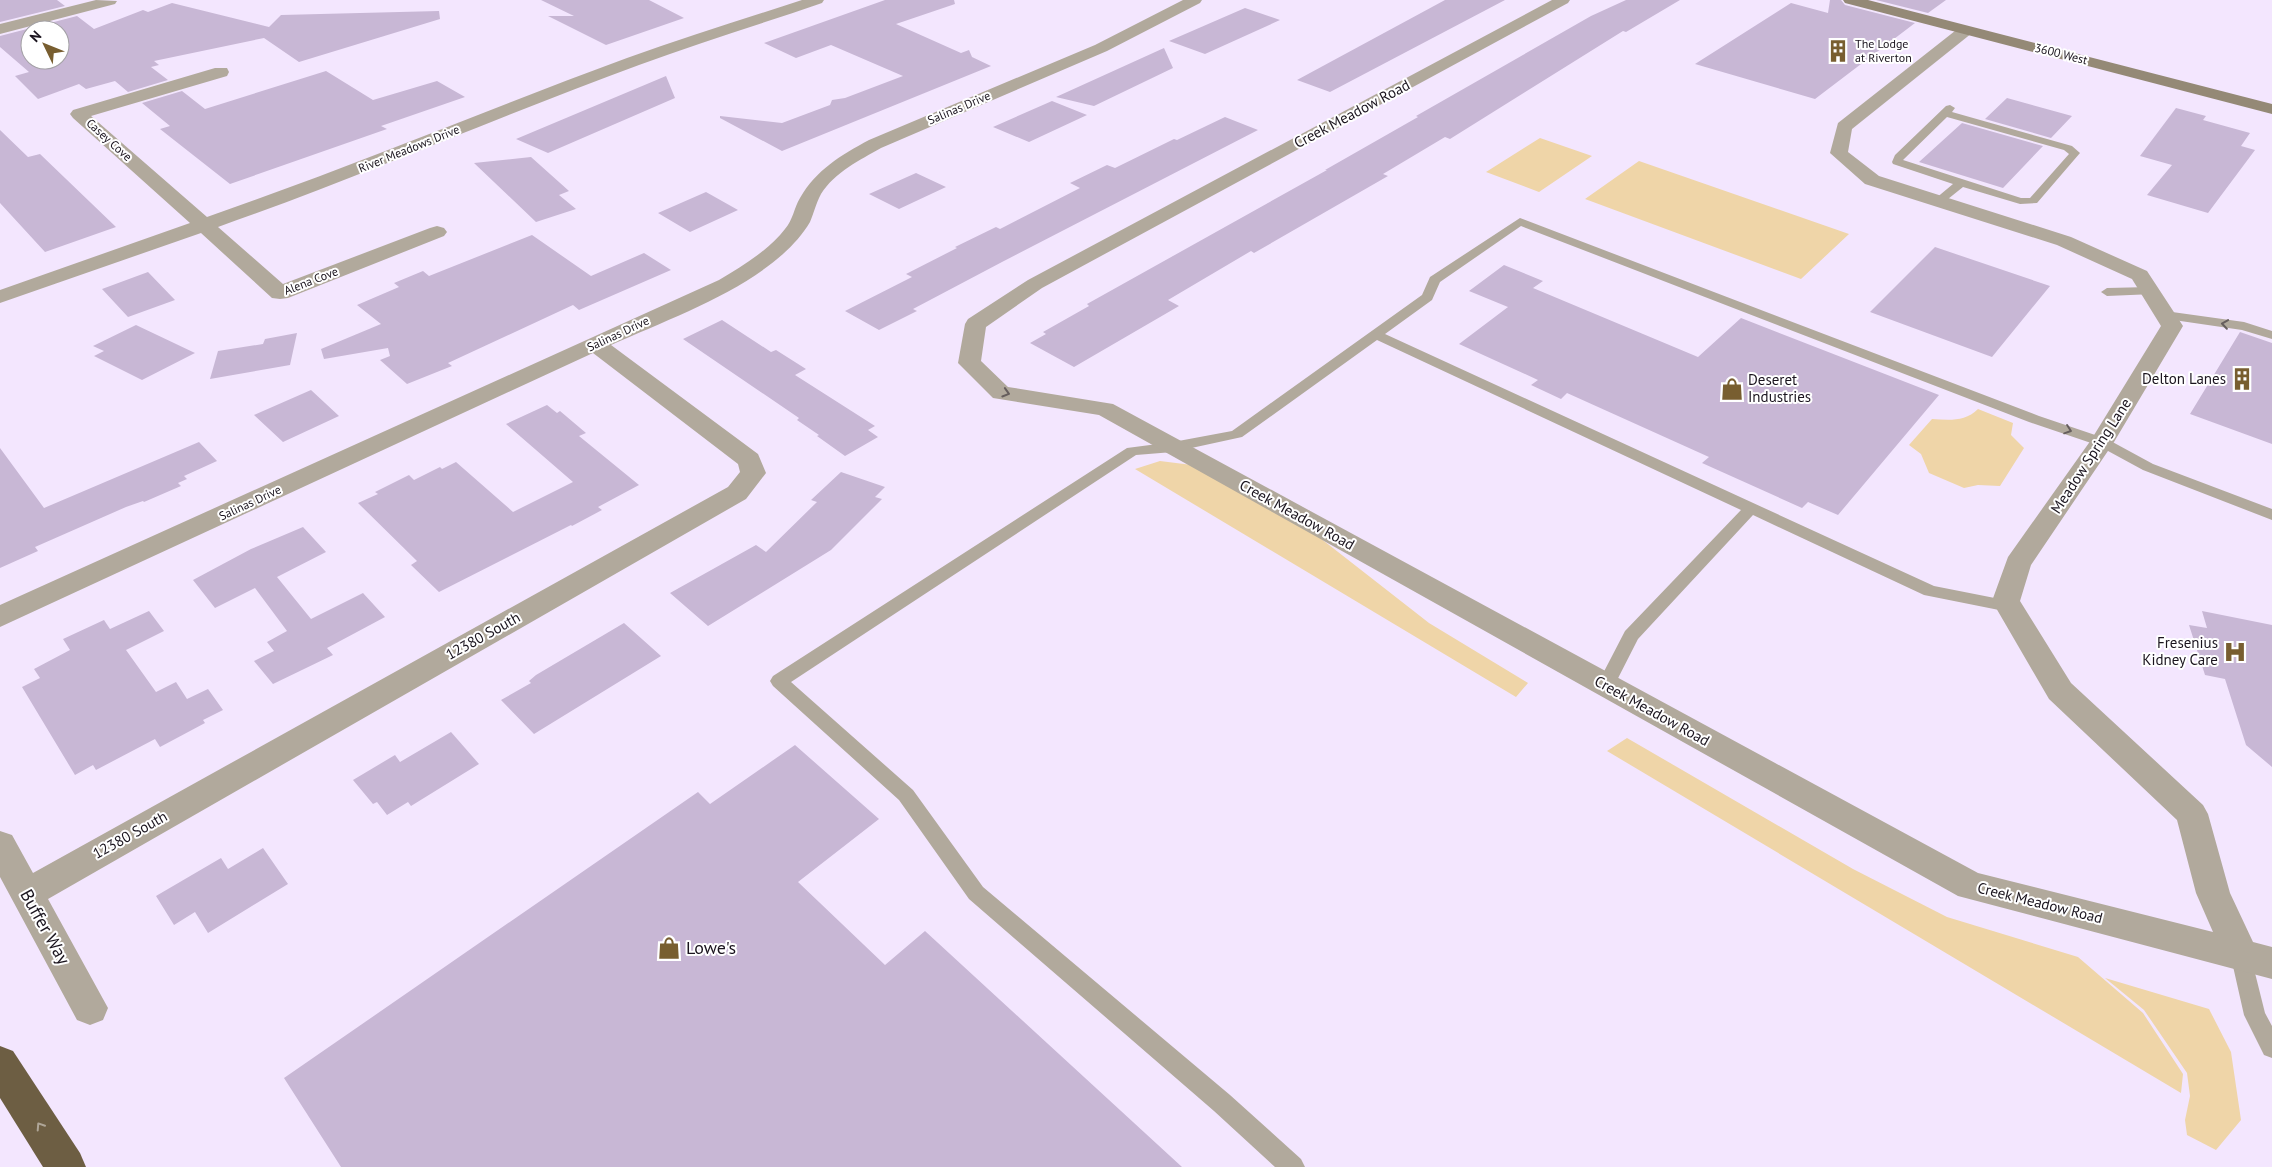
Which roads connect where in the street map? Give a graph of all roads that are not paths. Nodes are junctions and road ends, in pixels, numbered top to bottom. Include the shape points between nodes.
1 (110, 0) edge
2 (816, 0) edge
3 (1195, 0) edge
4 (1563, 0) edge
5 (1850, 0) edge
6 (0, 29) edge
7 (1966, 30) junction
8 (221, 72) dead end
9 (2272, 109) edge
10 (1948, 111) joint
11 (1961, 183) junction
12 (1939, 201) junction
13 (204, 226) junction
14 (437, 232) dead end
15 (2150, 291) junction
16 (2107, 292) dead end
17 (0, 297) edge
18 (2165, 315) junction
19 (1377, 335) junction
20 (2272, 335) edge
21 (595, 344) junction
22 (2102, 442) junction
23 (1173, 447) junction
24 (1751, 508) junction
25 (2272, 515) edge
26 (2009, 606) junction
27 (0, 617) edge
28 (1606, 686) junction
29 (0, 846) edge
30 (26, 893) junction
31 (2240, 954) junction
32 (2272, 963) edge
33 (90, 1008) dead end
34 (2272, 1048) edge
35 (0, 1064) edge
36 (66, 1167) edge
37 (1293, 1167) edge

1 - 6 street
2 - 13 street, River Meadows Drive via 513,106 318,186
3 - 21 street, Salinas Drive via 1102,48 875,144 846,160 822,179 808,200 798,226 776,250 754,267 726,284
4 -> 23 street, Creek Meadow Road via 1035,284 976,324 969,363 1001,393 1105,410
5 - 7 main road, 3600 West
7 - 9 main road, 3600 West
7 - 12 street, Meadow Spring Lane via 1844,128 1839,153 1872,180
8 - 13 street, Casey Cove via 79,114
10 - 11 lane via 1897,162
10 - 11 lane via 2068,148 2075,153 2032,201 2020,201
11 - 12 lane
12 - 15 street, Meadow Spring Lane via 2064,241 2140,275
13 - 14 street, Alena Cove via 280,293
13 - 17 street, River Meadows Drive
15 - 16 lane
15 - 18 street, Meadow Spring Lane
20 -> 18 lane via 2244,326
18 - 22 street, Meadow Spring Lane via 2172,326
19 -> 22 lane via 1428,297 1434,280 1520,221 2034,419
19 - 23 lane via 1237,434
19 - 24 lane
21 - 27 street, Salinas Drive
21 - 30 street, 12380 South via 749,460 754,472 737,493
22 - 25 lane via 2148,467
22 - 26 street, Meadow Spring Lane via 2018,564 2006,601
23 - 28 street, Creek Meadow Road
23 - 37 lane via 1132,451 779,682 906,795 976,893
24 - 26 lane via 1930,592
24 - 28 lane via 1631,634
26 - 31 street via 2060,691 2192,814 2213,893
28 - 31 street, Creek Meadow Road via 1970,886
29 - 30 street, Buffer Way
30 - 33 street, Buffer Way
31 - 32 street, Creek Meadow Road
31 - 34 lane via 2255,1015
36 -> 35 highway

